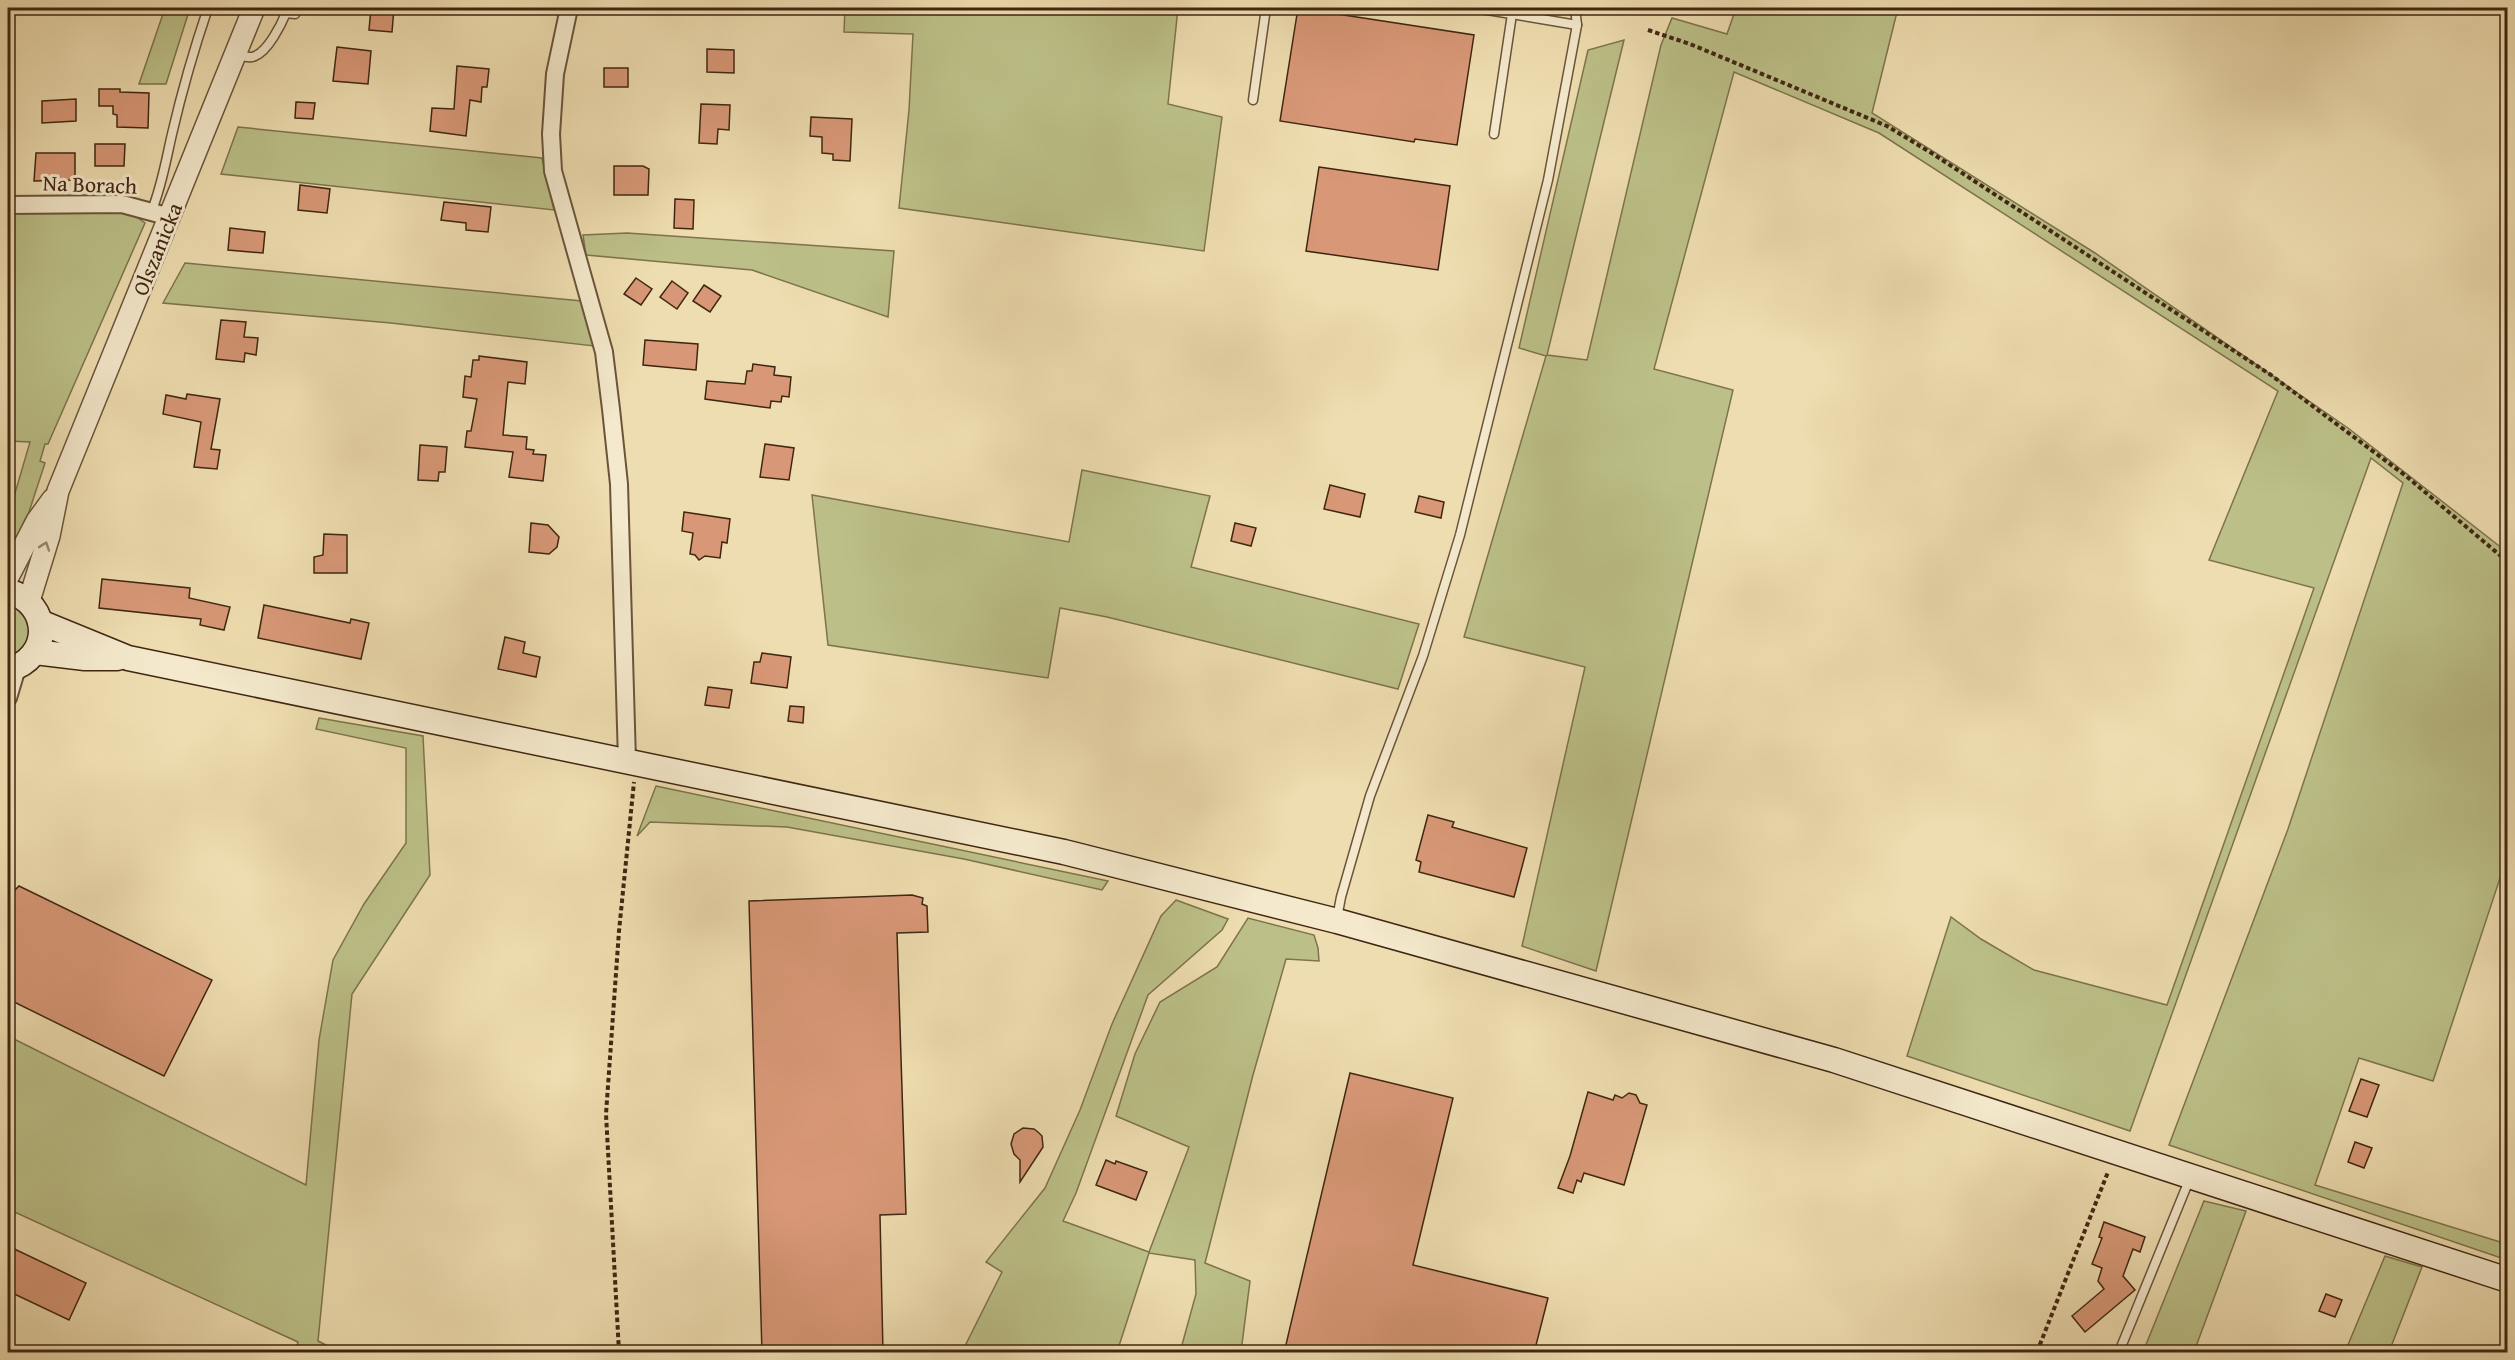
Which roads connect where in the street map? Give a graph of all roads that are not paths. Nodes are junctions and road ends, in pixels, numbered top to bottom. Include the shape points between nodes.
1 (208, 8) edge
2 (254, 8) edge
3 (569, 8) edge
4 (1266, 8) edge
5 (1475, 8) edge
6 (1575, 8) edge
7 (295, 14) dead end
8 (1512, 14) junction
9 (1577, 25) junction
10 (236, 54) junction
11 (1252, 100) dead end
12 (1494, 134) dead end
13 (8, 205) edge
14 (161, 214) junction
15 (58, 491) junction
16 (8, 577) edge
17 (8, 591) edge
18 (35, 611) junction
19 (35, 652) junction
20 (128, 658) junction
21 (12, 669) edge
22 (8, 698) edge
23 (627, 761) junction
24 (1337, 921) junction
25 (2191, 1177) junction
26 (2508, 1280) edge
27 (2119, 1353) edge

1 - 14 lane via 191,62 163,183
2 - 10 street, Olszanicka
3 - 23 street via 555,74 553,171 604,352 619,484
4 - 11 lane
5 - 8 lane
6 - 9 lane
7 - 10 lane via 286,13 279,30 257,56
8 - 9 lane
8 - 12 lane
9 - 24 lane via 1548,180 1460,535 1423,656 1370,796
10 - 14 street, Olszanicka
13 - 14 street, Na Borach via 113,203
14 - 15 street, Olszanicka
15 - 16 street, Olszanicka via 37,521
18 -> 15 street, Olszanicka
17 - 18 main road
18 - 19 main road via 42,632
18 - 20 main road
19 - 20 main road
19 - 21 main road via 28,662
20 - 23 main road
21 - 22 street
23 - 24 main road via 1064,852
24 - 25 main road via 1834,1060
25 - 26 main road
25 - 27 lane

